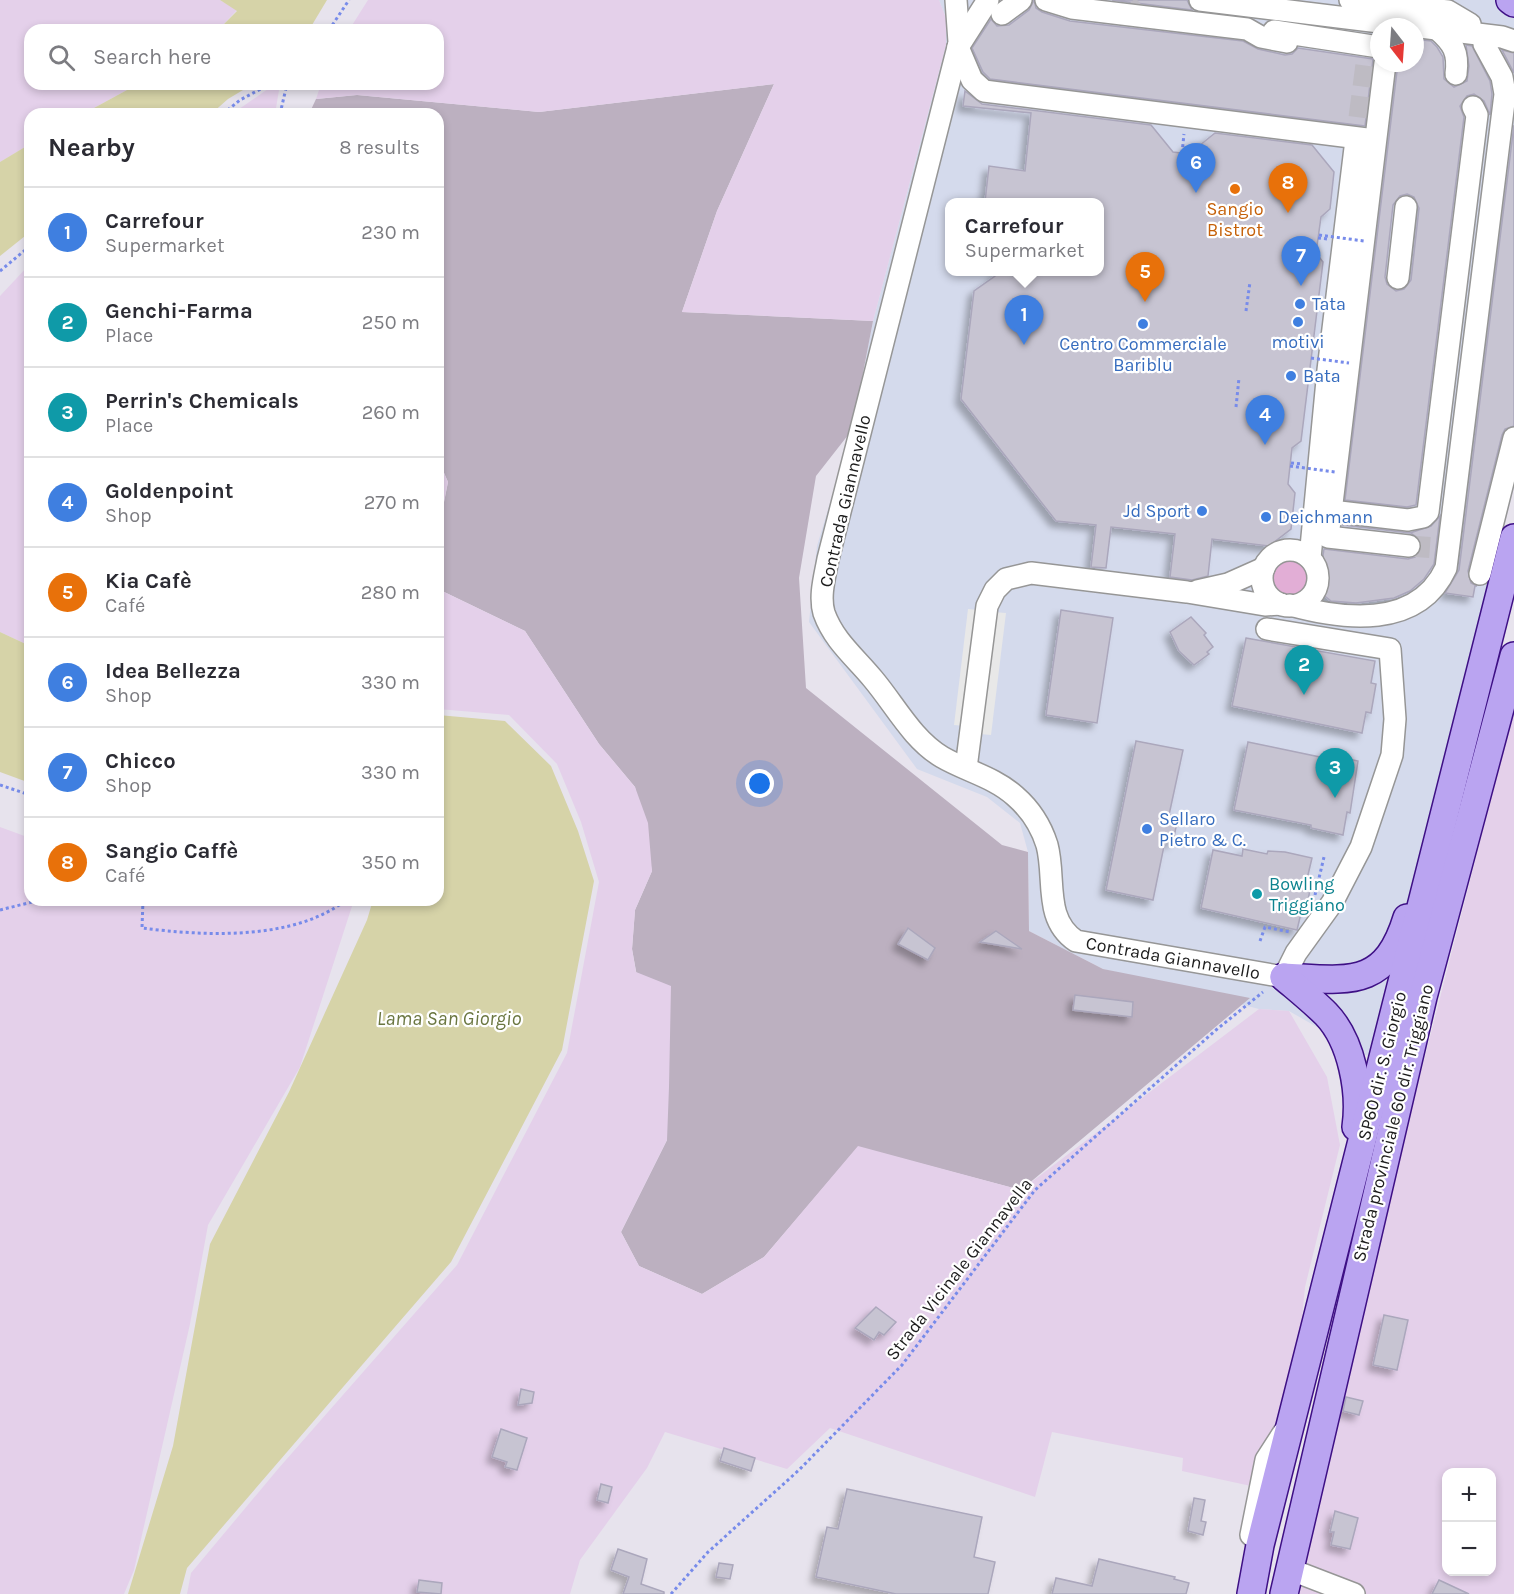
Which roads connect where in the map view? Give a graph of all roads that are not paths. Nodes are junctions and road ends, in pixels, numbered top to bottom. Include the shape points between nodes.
1 (956, 0) edge
2 (1022, 0) edge
3 (1046, 0) edge
4 (1200, 0) edge
5 (1350, 0) edge
6 (1510, 0) edge
7 (1383, 2) edge
8 (1514, 3) edge
9 (1237, 5) junction
10 (995, 7) edge
11 (1470, 24) dead end
12 (1437, 29) junction
13 (1514, 41) edge
14 (1287, 42) dead end
15 (959, 44) junction
16 (1484, 44) dead end
17 (1370, 45) edge
18 (1385, 72) edge
19 (1456, 74) dead end
20 (1473, 107) dead end
21 (1376, 140) junction
22 (1355, 148) tunnel mouth
23 (1406, 207) dead end
24 (1398, 278) dead end
25 (1514, 438) edge
26 (1322, 512) junction
27 (1424, 517) junction
28 (1514, 538) edge
29 (1428, 549) junction
30 (1280, 552) junction
31 (1310, 558) junction
32 (1264, 568) junction
33 (1480, 574) dead end
34 (1187, 592) junction
35 (1285, 605) junction
36 (1267, 629) dead end
37 (1514, 656) edge
38 (966, 768) junction
39 (1452, 786) junction
40 (1284, 977) junction
41 (1338, 1241) junction
42 (1294, 1416) junction
43 (1286, 1582) edge
44 (1315, 1586) edge
45 (1239, 1594) edge
46 (1251, 1594) edge
47 (1354, 1594) edge

1 - 15 street
2 - 10 street
3 - 14 street via 1072,8 1247,29 1261,37
4 - 9 street
5 - 7 street
6 - 8 main road
7 - 11 street via 1448,11
9 - 12 street
9 - 17 street via 1276,33
10 - 15 street
12 - 13 street
12 - 19 street via 1456,51
15 - 21 street via 972,80 984,92
15 - 38 street, Contrada Giannavello via 822,591 823,611 831,630 850,656 872,677 922,742
16 - 29 street via 1505,84 1505,93
18 - 21 street
20 - 27 street via 1477,115 1428,512
21 - 26 street via 1335,472
22 - 26 street
23 - 24 street
25 - 33 street
26 - 27 street via 1408,520
26 - 29 street via 1328,537
26 - 30 street via 1293,544
26 - 31 street
27 - 29 street
28 - 39 main road, SP60 dir. S. Giorgio
29 - 35 street via 1442,576 1402,612 1371,616
30 - 31 street via 1296,551
30 - 32 street
31 - 35 street via 1317,585 1307,600
32 - 34 street via 1228,584
32 - 35 street via 1263,585 1267,593
34 - 35 street
34 - 38 street via 1031,573 1006,579 987,606
36 - 40 street via 1390,649 1395,719 1392,755 1358,854
37 - 43 main road, Strada provinciale 60 dir. Triggiano via 1423,996
38 - 40 street, Contrada Giannavello via 1014,795 1038,824 1047,846 1056,917 1064,932 1076,941
39 - 40 main road via 1399,942 1380,964 1363,977 1341,981
39 - 41 main road, SP60 dir. S. Giorgio
40 - 41 main road via 1328,1016 1346,1046 1356,1088 1358,1116
41 - 42 main road, SP60 dir. S. Giorgio
42 - 45 street via 1266,1460
42 - 46 main road, SP60 dir. S. Giorgio
43 - 44 street
44 - 47 street

